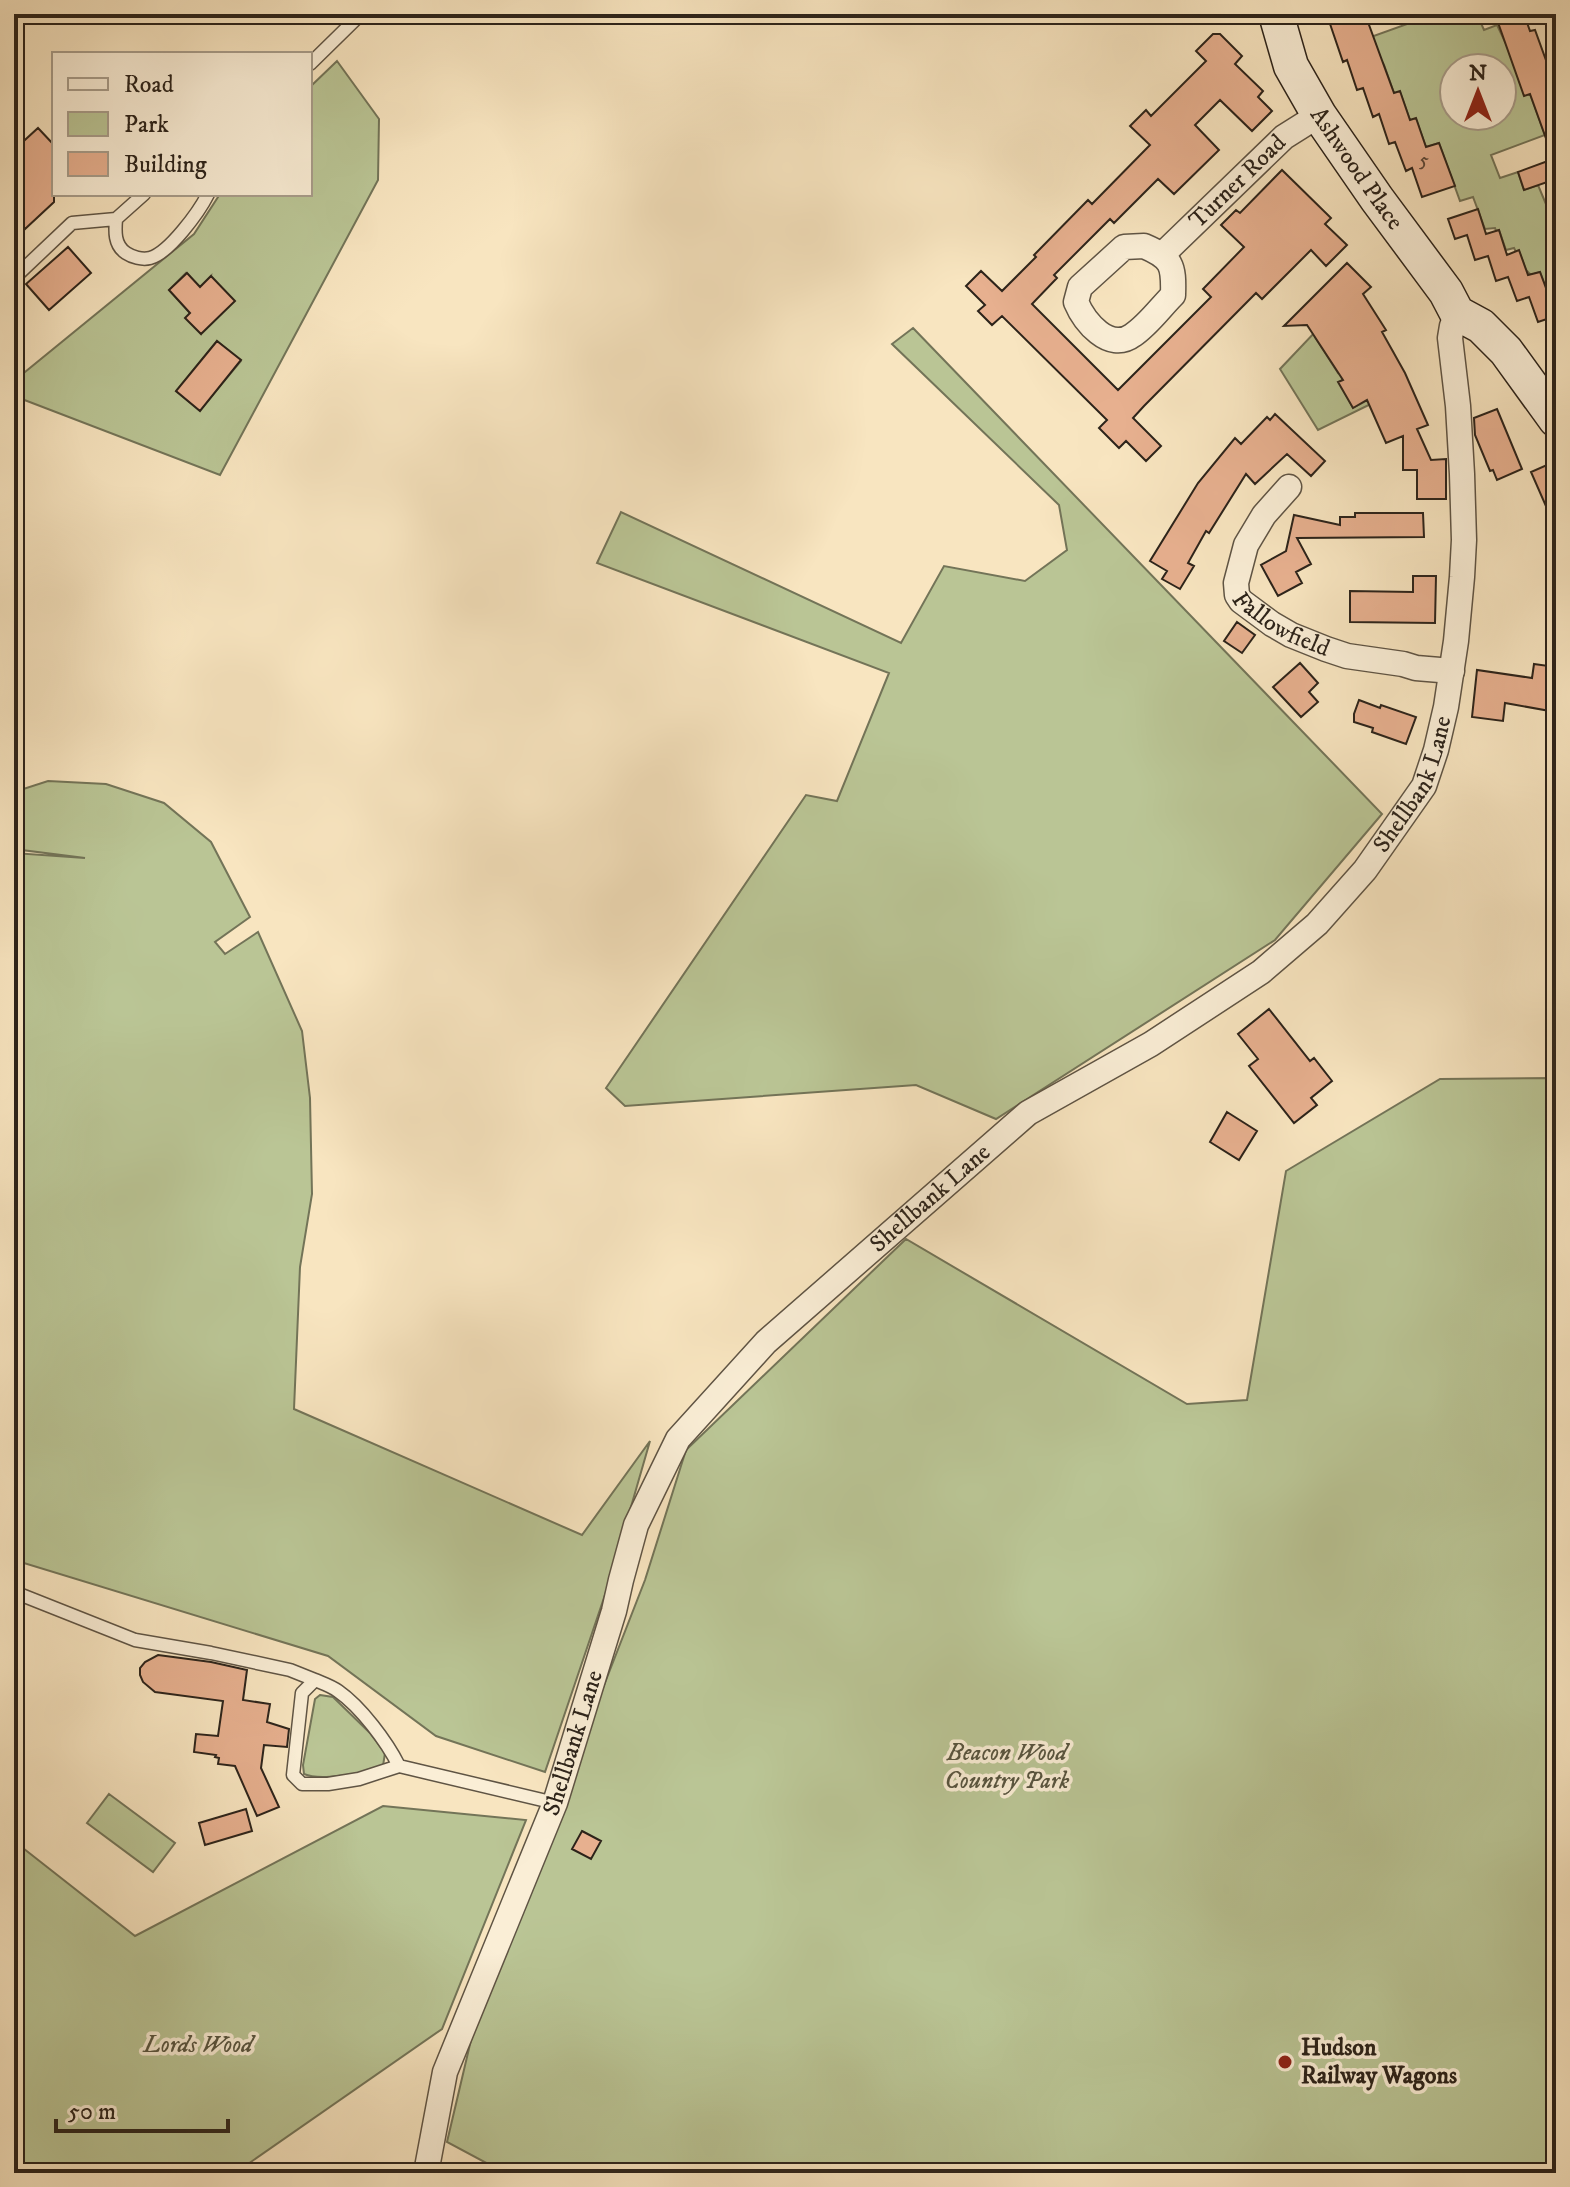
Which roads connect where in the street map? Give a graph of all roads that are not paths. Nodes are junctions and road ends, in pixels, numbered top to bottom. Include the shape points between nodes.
1 (361, 14) edge
2 (1279, 14) edge
3 (312, 62) edge
4 (1319, 115) junction
5 (142, 196) edge
6 (207, 196) edge
7 (116, 219) junction
8 (1163, 254) dead end
9 (14, 278) edge
10 (1457, 313) junction
11 (1556, 420) edge
12 (1289, 487) dead end
13 (1452, 671) junction
14 (14, 1592) edge
15 (315, 1680) junction
16 (399, 1766) junction
17 (555, 1803) junction
18 (426, 2173) edge

1 - 3 lane
2 - 4 main road, Ashwood Place via 1291,66
4 - 8 street, Turner Road via 1284,137
4 - 10 main road, Ashwood Place
5 - 7 lane
6 - 7 lane via 169,247 150,258 122,251 115,236
7 - 9 lane via 72,223
10 - 11 main road via 1481,326 1506,351
10 - 13 street, Shellbank Lane via 1450,338 1464,540
12 - 13 street, Fallowfield via 1244,549 1236,583 1241,601 1291,635 1347,656
13 - 17 street, Shellbank Lane via 1424,786 1365,870 1317,924 1261,972 1151,1044 1028,1113 766,1342 678,1439 636,1525
14 - 15 lane via 135,1640 290,1670
15 - 16 lane via 354,1706
15 - 16 lane via 302,1693 293,1775 302,1784 328,1784
16 - 17 lane
17 - 18 street, Shellbank Lane via 445,2072

